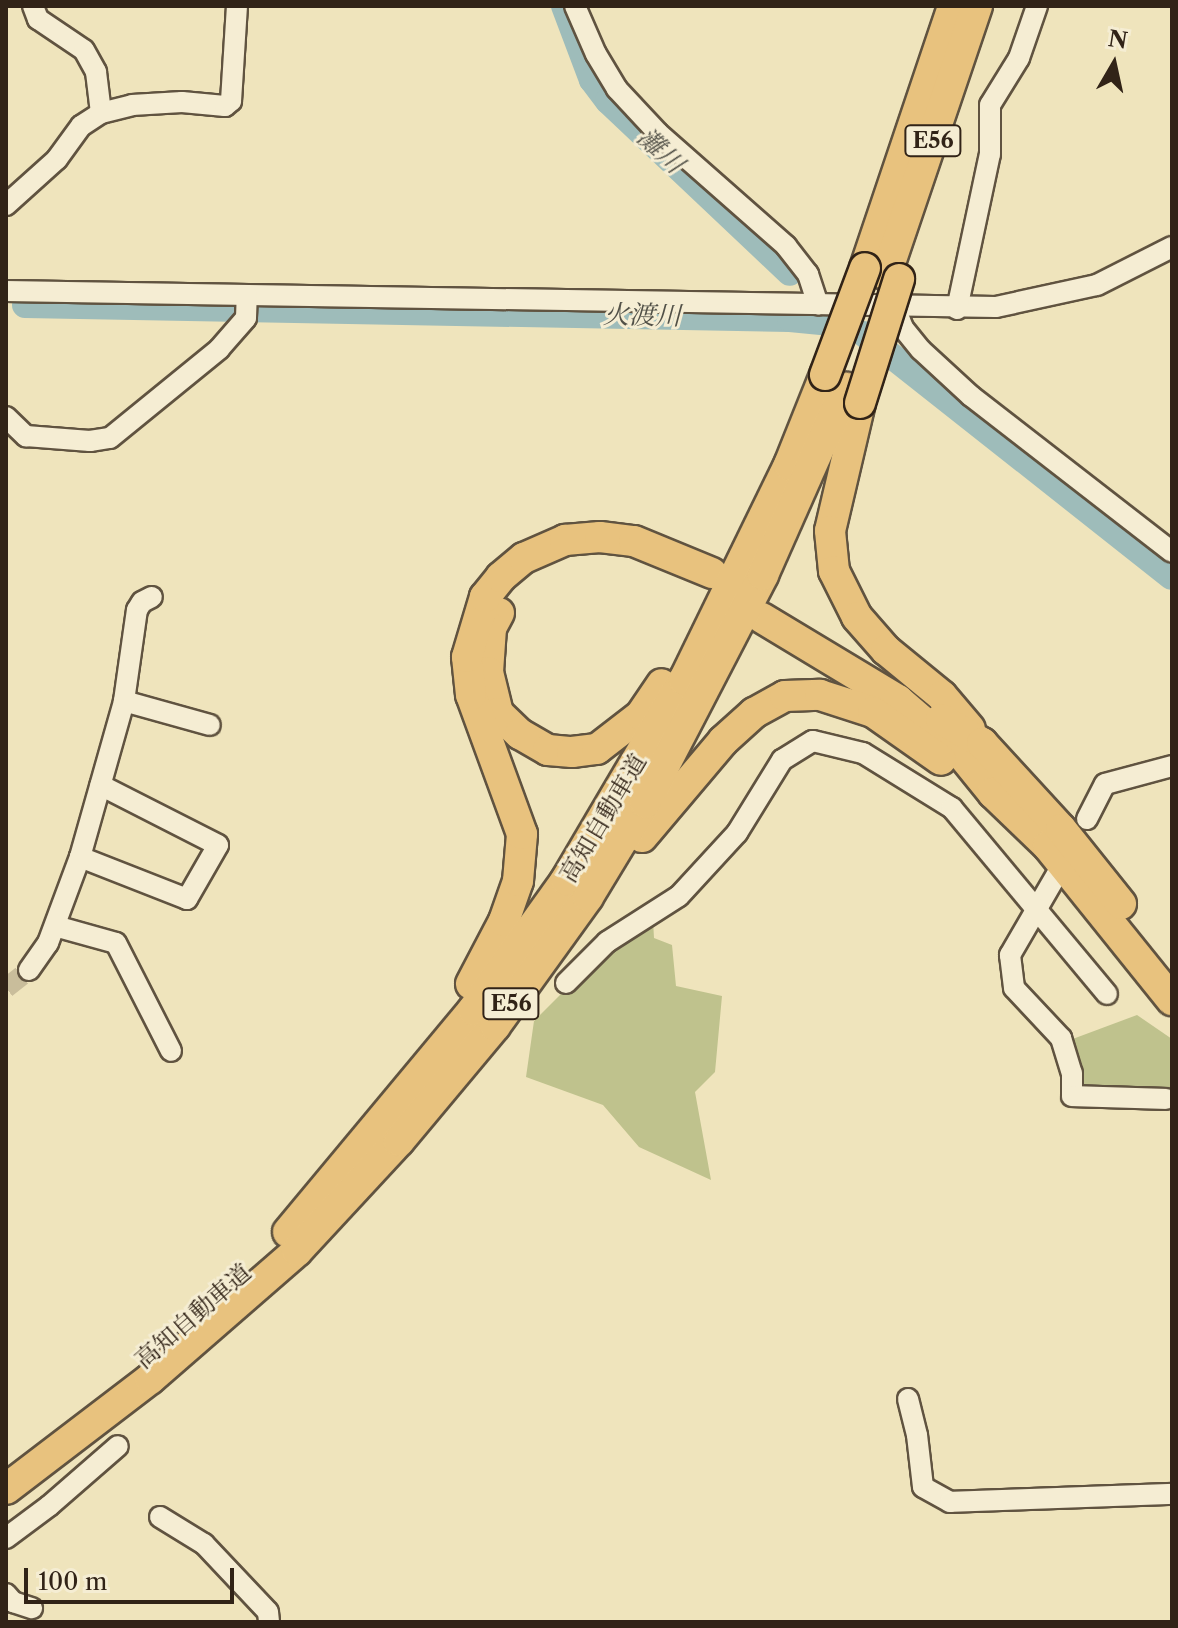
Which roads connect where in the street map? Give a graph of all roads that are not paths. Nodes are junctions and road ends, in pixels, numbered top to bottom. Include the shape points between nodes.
1 (33, 6) edge
2 (237, 6) edge
3 (575, 6) edge
4 (953, 6) edge
5 (977, 6) edge
6 (1037, 6) edge
7 (101, 113) junction
8 (6, 205) edge
9 (1172, 247) edge
10 (886, 282) junction
11 (6, 291) edge
12 (247, 295) junction
13 (818, 304) junction
14 (957, 309) junction
15 (844, 388) junction
16 (6, 417) edge
17 (1172, 552) edge
18 (720, 576) junction
19 (152, 597) dead end
20 (124, 701) junction
21 (210, 725) dead end
22 (982, 743) junction
23 (1172, 766) edge
24 (100, 785) junction
25 (993, 793) junction
26 (1087, 819) dead end
27 (80, 857) junction
28 (1057, 874) dead end
29 (588, 897) junction
30 (1036, 911) junction
31 (55, 926) junction
32 (1172, 967) edge
33 (29, 970) tunnel mouth
34 (566, 983) dead end
35 (1107, 994) dead end
36 (1172, 1000) edge
37 (171, 1051) dead end
38 (1166, 1099) dead end
39 (281, 1239) junction
40 (908, 1399) dead end
41 (118, 1446) dead end
42 (6, 1465) edge
43 (6, 1489) edge
44 (1172, 1494) edge
45 (160, 1517) dead end
46 (6, 1538) edge
47 (6, 1594) edge
48 (32, 1608) dead end
49 (269, 1622) edge

1 - 7 street via 38,19 84,50 96,72
2 - 7 street via 231,101 225,106 157,103
3 - 13 street via 617,89 658,133 786,246 808,274
4 - 10 highway, 高知自動車道 / E56
5 - 10 highway, E56
6 - 14 street via 1019,58 990,105 990,154
7 - 8 street via 81,126 57,159
9 - 14 street via 1107,281 1063,295
10 - 13 street
10 - 14 street
10 - 15 highway, 高知自動車道 / E56, bridge
10 - 15 highway, bridge
10 - 17 street via 903,328 921,350 1027,441
11 - 12 street
12 - 13 street
12 - 16 street via 246,318 219,349 110,438 26,436
15 - 18 highway, 高知自動車道 / E56
15 - 22 highway via 830,531 834,571 857,617 886,650 942,696
15 - 29 highway, 高知自動車道 / E56 via 810,474 705,691
18 - 18 highway via 578,556 521,583 491,628 488,672 498,713 548,750 597,749 641,715
18 - 39 highway, 高知自動車道 / E56 via 684,680 566,880 473,1010
18 - 39 highway via 634,541 565,540 524,558 485,597 473,627 468,670 471,695 522,834 518,881 484,964 435,1039
19 - 20 street via 137,610
20 - 21 street
20 - 24 street
22 - 25 highway via 860,658 766,609 898,700 963,756
22 - 32 highway via 1061,829
23 - 26 street via 1105,784
24 - 27 street
24 - 27 street via 218,845 187,899
25 - 29 highway via 873,712 820,695 785,696 754,713 723,741
25 - 36 highway via 1048,846
27 - 31 street
28 - 30 street
29 - 43 highway, 高知自動車道 / E56 via 495,1026 297,1251 150,1379
30 - 34 street via 952,808 863,753 813,741 782,760 737,833 679,896 607,942
30 - 35 street
30 - 38 street via 1010,955 1014,988 1061,1038 1072,1073 1072,1096
31 - 33 street
31 - 37 street via 116,943
39 - 42 highway, 高知自動車道 / E56 via 138,1364
40 - 44 street via 923,1487 950,1502
41 - 46 street
45 - 49 street via 204,1544 268,1612
47 - 48 street

